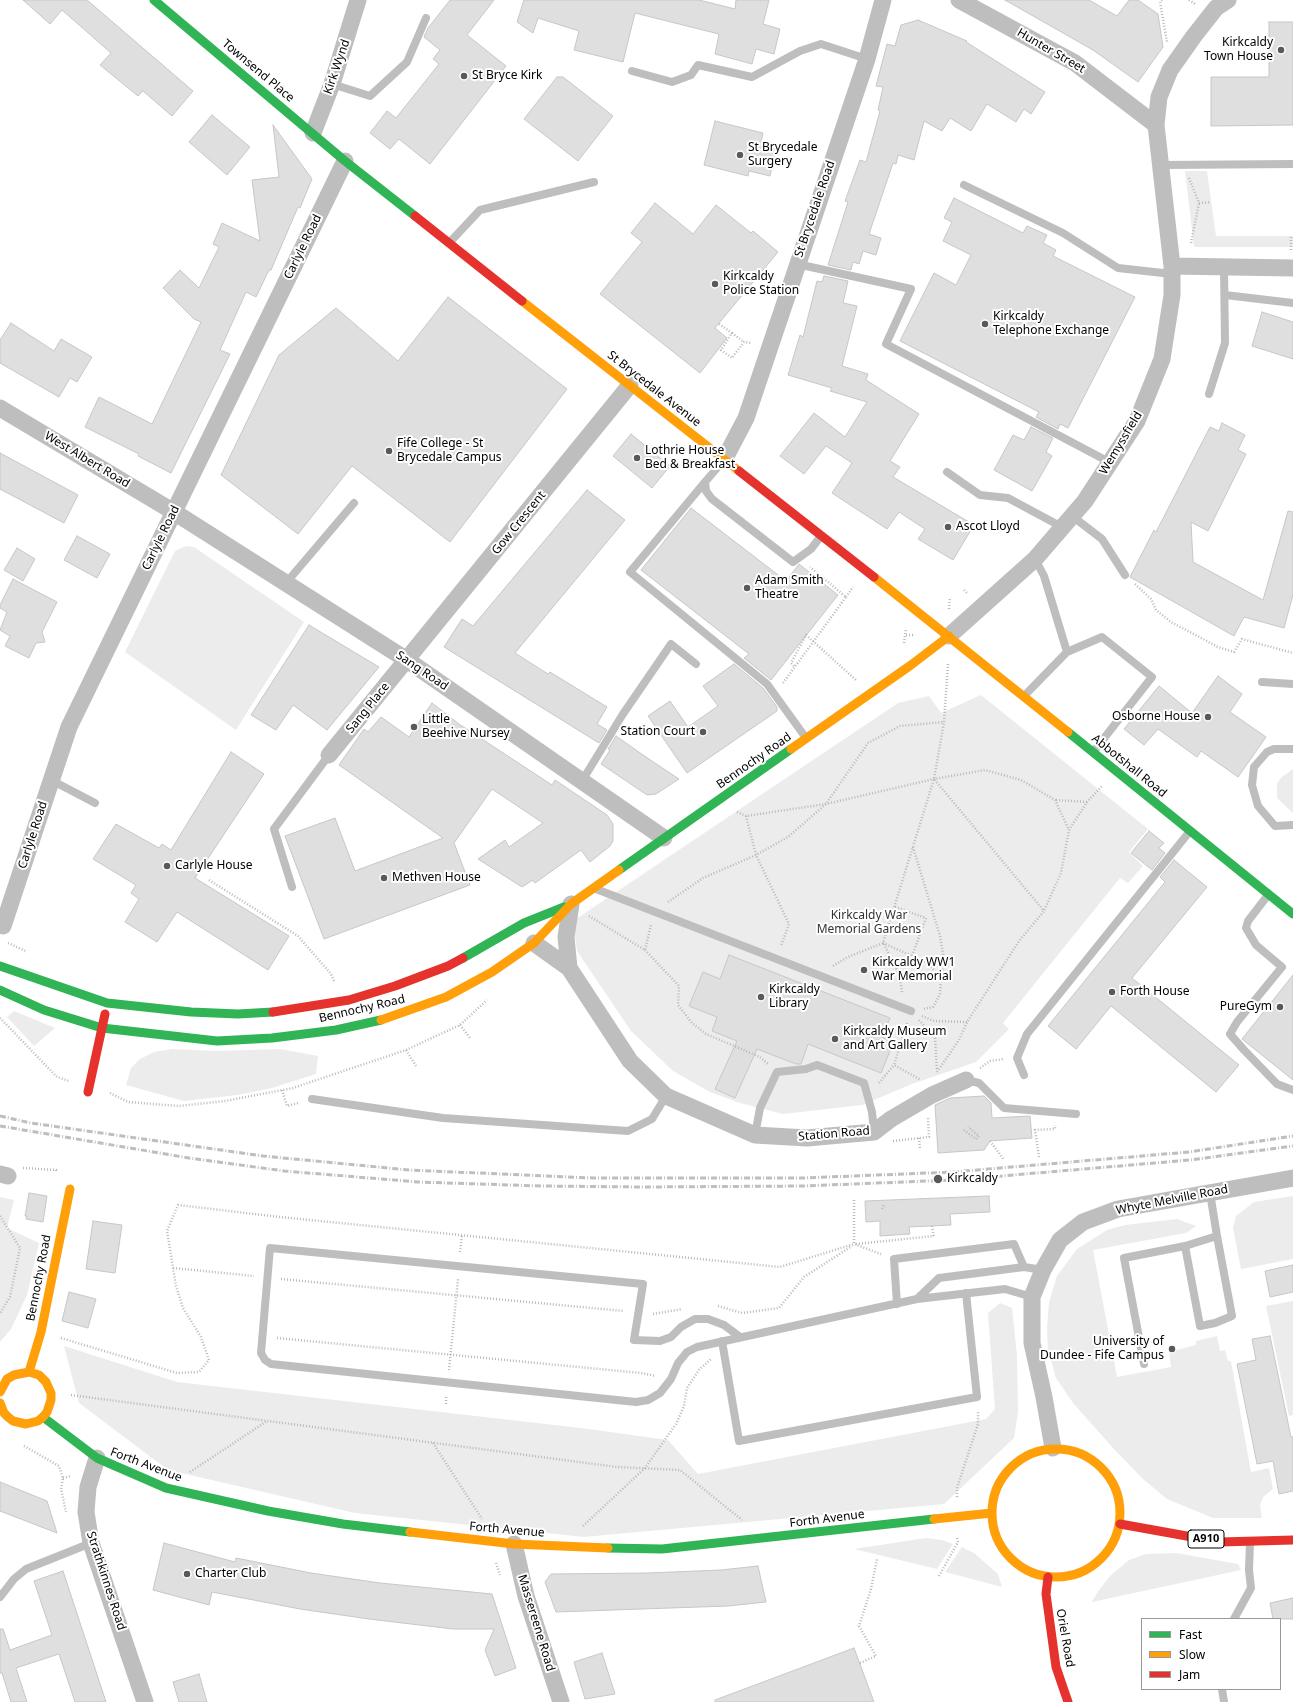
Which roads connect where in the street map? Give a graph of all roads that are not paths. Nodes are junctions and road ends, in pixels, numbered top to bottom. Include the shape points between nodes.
1 (154, 0) edge
2 (358, 0) edge
3 (883, 0) edge
4 (959, 0) edge
5 (1219, 3) edge
6 (426, 18) dead end
7 (866, 59) junction
8 (632, 71) dead end
9 (332, 84) junction
10 (1156, 126) junction
11 (313, 133) junction
12 (345, 161) junction
13 (1293, 164) edge
14 (1161, 165) junction
15 (594, 182) dead end
16 (964, 185) dead end
17 (450, 243) junction
18 (797, 264) junction
19 (1224, 267) junction
20 (1293, 268) edge
21 (1172, 270) junction
22 (1225, 294) junction
23 (1293, 303) edge
24 (630, 385) junction
25 (1209, 394) dead end
26 (0, 408) edge
27 (724, 460) junction
28 (1111, 462) junction
29 (947, 472) dead end
30 (705, 482) junction
31 (354, 503) dead end
32 (174, 512) junction
33 (1067, 522) junction
34 (821, 536) junction
35 (1035, 559) junction
36 (1125, 575) road end
37 (286, 584) junction
38 (949, 636) junction
39 (1067, 652) junction
40 (407, 660) junction
41 (696, 664) dead end
42 (1262, 682) dead end
43 (1293, 684) edge
44 (1024, 697) junction
45 (807, 738) junction
46 (1293, 749) edge
47 (1093, 753) junction
48 (329, 755) joint
49 (51, 780) junction
50 (582, 782) junction
51 (95, 803) dead end
52 (1293, 825) edge
53 (1191, 831) junction
54 (664, 838) junction
55 (292, 887) dead end
56 (594, 888) junction
57 (1269, 895) junction
58 (571, 904) junction
59 (1293, 914) edge
60 (3, 926) dead end
61 (534, 943) junction
62 (0, 966) edge
63 (569, 968) junction
64 (0, 990) edge
65 (107, 1003) junction
66 (911, 1011) road end
67 (102, 1028) junction
68 (1024, 1075) dead end
69 (966, 1080) joint
70 (88, 1088) road end
71 (1293, 1090) edge
72 (666, 1096) junction
73 (312, 1099) road end
74 (1076, 1114) dead end
75 (874, 1132) junction
76 (755, 1135) junction
77 (1293, 1178) edge
78 (70, 1189) road end
79 (1210, 1193) junction
80 (1217, 1236) junction
81 (1185, 1246) junction
82 (1024, 1267) junction
83 (1043, 1270) junction
84 (966, 1293) junction
85 (1032, 1297) junction
86 (917, 1299) junction
87 (897, 1304) junction
88 (740, 1337) junction
89 (722, 1341) junction
90 (1144, 1364) dead end
91 (29, 1372) junction
92 (0, 1392) edge
93 (0, 1406) edge
94 (43, 1417) junction
95 (1053, 1448) junction
96 (97, 1458) junction
97 (992, 1513) junction
98 (1120, 1524) junction
99 (1293, 1540) edge
100 (1250, 1541) junction
101 (91, 1543) junction
102 (514, 1544) junction
103 (1048, 1577) junction
104 (0, 1597) edge
105 (1235, 1618) edge
106 (1222, 1690) edge
107 (146, 1702) edge
108 (561, 1702) edge
109 (1068, 1702) edge
110 (1224, 1702) edge

1 - 11 main road, Townsend Place
2 - 9 street, Kirk Wynd
3 - 7 street, St Brycedale Road
4 - 10 street, Hunter Street via 1075,63
5 - 10 street, Wemyssfield via 1170,70 1159,97
6 - 9 lane via 407,62 370,96
7 - 8 lane via 822,44 800,51 752,77 698,65 691,76 672,82
7 - 18 street, St Brycedale Road
9 - 11 street, Kirk Wynd
10 - 14 street, Wemyssfield
11 - 12 main road, Townsend Place
12 - 17 main road, St Brycedale Avenue
12 - 32 street, Carlyle Road
13 - 14 lane
14 - 21 street, Wemyssfield
15 - 17 lane via 480,210
16 - 21 lane via 1063,233 1118,268
17 - 24 main road, St Brycedale Avenue
18 - 27 street, St Brycedale Road via 746,418
18 - 28 lane via 911,289 886,344
19 - 20 street
19 - 21 street
19 - 22 lane
21 - 28 street, Wemyssfield via 1172,295 1162,359 1137,421
22 - 23 lane
22 - 25 lane via 1225,343
24 - 27 main road, St Brycedale Avenue
24 - 40 street, Gow Crescent
26 - 32 street, West Albert Road
27 - 30 lane
27 - 34 main road, St Brycedale Avenue
28 - 33 street, Wemyssfield via 1085,501
29 - 33 lane via 980,495 1008,498
30 - 34 lane via 706,491 712,499 793,562 810,549
30 - 45 lane via 630,572 767,684
31 - 37 lane
32 - 37 street, Sang Road
32 - 49 street, Carlyle Road via 69,727
33 - 35 street, Wemyssfield
33 - 36 lane via 1102,539
34 - 38 main road, St Brycedale Avenue
35 - 38 street, Wemyssfield
35 - 39 lane via 1044,576
37 - 40 street, Sang Road
38 - 44 main road, Abbotshall Road
38 - 45 main road, Bennochy Road
39 - 44 lane
39 - 47 lane via 1102,637 1152,677
40 - 48 street, Sang Place
40 - 50 street, Sang Road
41 - 50 lane via 671,644 623,714
42 - 43 lane
44 - 47 main road, Abbotshall Road
45 - 54 main road, Bennochy Road
46 - 52 lane via 1274,748 1267,752 1254,767 1252,785 1258,806 1275,826
47 - 53 main road, Abbotshall Road
48 - 55 lane via 274,829
49 - 51 lane
49 - 60 street, Carlyle Road
50 - 54 street, Sang Road
53 - 57 main road, Abbotshall Road
53 - 68 lane via 1027,1034 1017,1058
54 - 56 main road, Bennochy Road
56 - 58 main road, Bennochy Road
56 - 66 lane
57 - 59 main road, Abbotshall Road
57 - 71 lane via 1248,921 1246,928 1256,945 1282,967 1230,1034 1277,1084
58 - 61 main road, Bennochy Road
58 - 63 street, Station Road via 566,937
58 - 65 main road, Bennochy Road via 524,923 448,966 343,1002 280,1012 238,1014
61 - 63 street, Station Road
61 - 67 main road, Bennochy Road via 492,972 446,997 377,1020 336,1030 272,1038 217,1041
62 - 65 main road, Bennochy Road
63 - 72 street, Station Road via 630,1061
64 - 67 main road, Bennochy Road via 44,1010
65 - 67 main road
67 - 70 main road
69 - 74 lane via 980,1084 1004,1108
69 - 75 street, Station Road via 926,1098
72 - 73 lane via 652,1119 628,1131 443,1118
72 - 76 street, Station Road
75 - 76 street, Station Road via 807,1138
75 - 76 lane via 872,1112 864,1083 817,1065 778,1072 760,1108
77 - 79 street, Whyte Melville Road
78 - 91 main road, Bennochy Road via 41,1332
79 - 80 lane
79 - 83 street, Whyte Melville Road via 1118,1209 1083,1222 1060,1240
80 - 81 lane
80 - 81 lane via 1232,1316 1215,1323 1200,1326
81 - 90 lane via 1124,1258
82 - 83 lane
82 - 86 lane via 939,1278
82 - 87 lane via 1014,1244 894,1259
83 - 85 street, Whyte Melville Road
84 - 85 lane via 1006,1289
84 - 86 lane
84 - 89 lane via 977,1397 739,1441
85 - 95 street, Whyte Melville Road via 1032,1343
86 - 87 lane
87 - 88 lane
88 - 89 lane
88 - 89 lane via 724,1325 708,1319 695,1319 680,1327 672,1337 660,1341 634,1340 643,1284 270,1248 261,1353 271,1364 636,1402 648,1400 660,1393 687,1352
91 - 92 main road via 14,1374 7,1379
91 - 94 main road via 43,1379 51,1393 50,1406
93 - 94 main road via 8,1418 19,1423 32,1423
94 - 96 main road, Forth Avenue
95 - 97 main road via 1026,1455 1014,1463 997,1486
95 - 98 main road via 1081,1453 1105,1470 1118,1495 1121,1509
96 - 101 street, Strathkinnes Road via 88,1487 86,1512
96 - 102 main road, Forth Avenue via 166,1488 268,1511 343,1524
97 - 102 main road, Forth Avenue via 662,1549
97 - 103 main road via 999,1543 1008,1556 1019,1566
98 - 100 main road, A910 via 1220,1542
98 - 103 main road via 1109,1550 1094,1565 1076,1575
99 - 100 main road, A910
100 - 105 lane via 1251,1588
101 - 104 lane via 26,1569
101 - 107 street, Strathkinnes Road
102 - 108 street, Massereene Road via 526,1596
103 - 109 main road, Oriel Road via 1046,1594 1052,1646
106 - 110 lane

